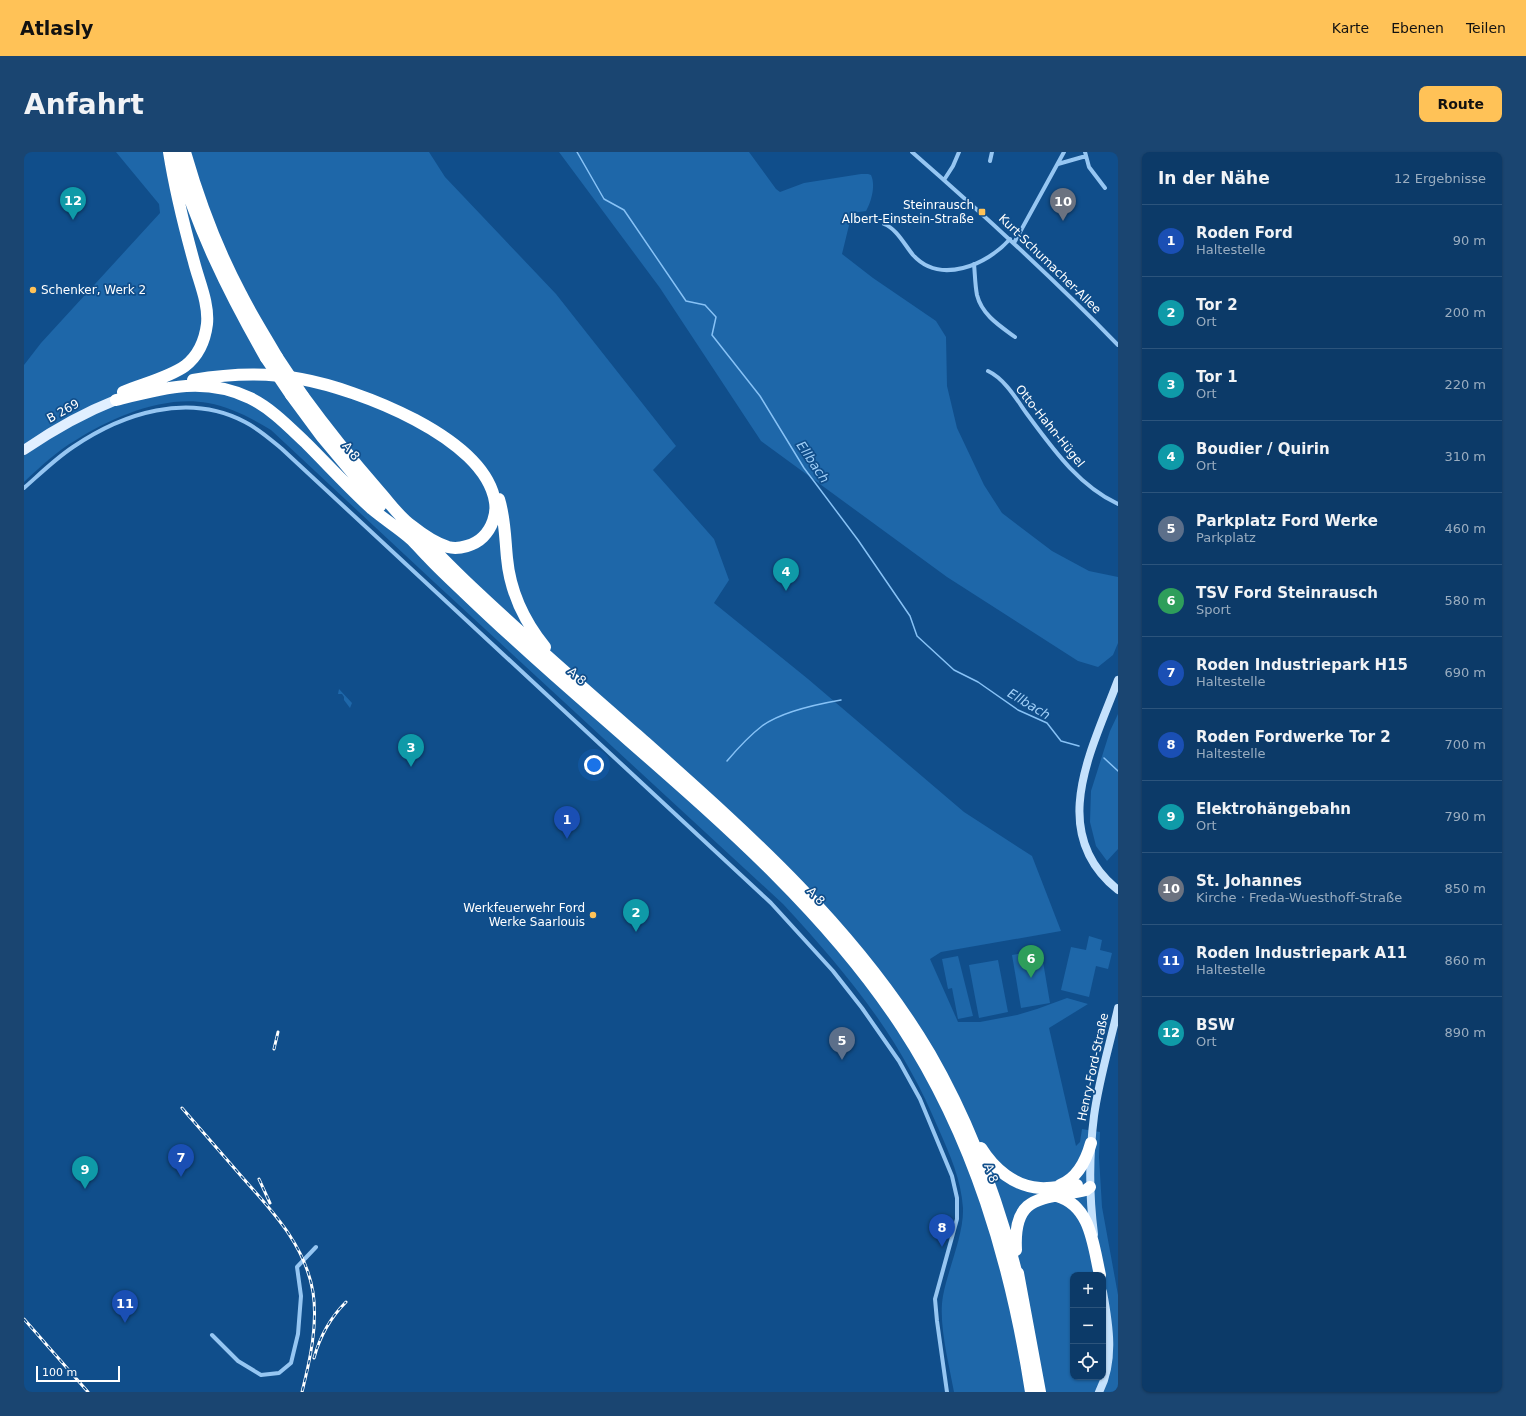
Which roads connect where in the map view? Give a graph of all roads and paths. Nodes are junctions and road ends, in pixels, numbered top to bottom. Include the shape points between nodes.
1 (169, 152) edge
2 (175, 152) edge
3 (185, 152) edge
4 (912, 152) edge
5 (960, 152) edge
6 (992, 152) edge
7 (1064, 152) edge
8 (1085, 154) edge
9 (990, 161) dead end
10 (1058, 164) junction
11 (944, 180) junction
12 (1105, 188) dead end
13 (884, 224) dead end
14 (1010, 239) junction
15 (1014, 243) junction
16 (974, 264) junction
17 (1015, 337) dead end
18 (1118, 345) edge
19 (272, 358) junction
20 (988, 371) dead end
21 (297, 396) junction
22 (116, 398) junction
23 (24, 447) edge
24 (24, 488) edge
25 (1118, 504) edge
26 (410, 525) junction
27 (411, 539) junction
28 (561, 669) junction
29 (1118, 680) edge
30 (1118, 890) edge
31 (1118, 1008) edge
32 (964, 1120) junction
33 (1091, 1143) junction
34 (1090, 1187) junction
35 (1057, 1191) junction
36 (316, 1247) dead end
37 (1099, 1272) edge
38 (1100, 1272) edge
39 (1018, 1279) junction
40 (1106, 1308) edge
41 (212, 1335) dead end
42 (947, 1392) edge
43 (1031, 1392) edge
44 (1040, 1392) edge
45 (1099, 1392) edge

1 - 22 highway via 206,308 205,335 200,349 185,366
2 - 19 highway, A 8 via 191,203 219,271 232,298
3 - 19 highway, A 8 via 200,200 228,267
4 - 11 street, Kurt-Schumacher-Allee
5 - 11 street
6 - 9 street
7 - 10 street
8 - 10 street
8 - 12 street via 1089,166
10 - 15 street
11 - 14 street, Kurt-Schumacher-Allee
13 - 16 street via 892,228 913,255 929,266 953,270
14 - 15 street, Kurt-Schumacher-Allee
14 - 16 street via 998,251
15 - 18 street, Kurt-Schumacher-Allee
16 - 17 street via 977,295 984,310 990,318
19 - 21 highway, A 8, bridge
20 - 25 street, Otto-Hahn-Hügel via 1008,389 1082,481
21 - 26 highway, A 8
21 - 27 highway, A 8 / A 8 via 350,472
22 - 23 main road, B 269 / B 269
22 - 26 highway via 165,385 204,378 244,375 300,379 348,390 372,399 416,421 452,444 475,464 492,490 495,502 493,522 483,537 467,546 449,547
22 - 27 highway via 187,385 203,385 237,392 266,407 280,418 374,511
22 - 28 highway via 152,384 203,374 277,371 349,386 394,404 442,431 468,449 490,476 501,506 510,581 515,597 529,626
24 - 42 street via 60,457 90,437 126,419 147,412 187,407 215,411 245,422 282,449 771,903 833,970 899,1061 920,1099 952,1176 957,1198 957,1219 935,1299
26 - 28 highway, A 8 / A 8 via 475,590
27 - 43 highway, A 8 / A 8 via 521,646 704,806 772,870 822,924 870,982 903,1029 936,1084 972,1162 987,1203 1011,1290
28 - 32 highway, A 8 / A 8 via 747,834 801,887 851,943 888,990 930,1054
29 - 30 street via 1082,780 1078,807 1086,851 1098,870
31 - 33 street, Henry-Ford-Straße via 1099,1089
32 - 35 highway via 987,1157 1006,1176 1018,1183
32 - 39 highway, A 8 / A 8 via 996,1201
33 - 34 street, Henry-Ford-Straße
33 - 35 highway via 1077,1173
34 - 35 highway via 1086,1190
34 - 38 street, Henry-Ford-Straße
35 - 37 highway via 1084,1216
35 - 39 highway via 1027,1206 1017,1223 1015,1235
36 - 41 street via 297,1267 300,1296 298,1334 292,1363 279,1373 261,1374 238,1361
39 - 44 highway, A 8
40 - 45 street via 1109,1356 1107,1372

